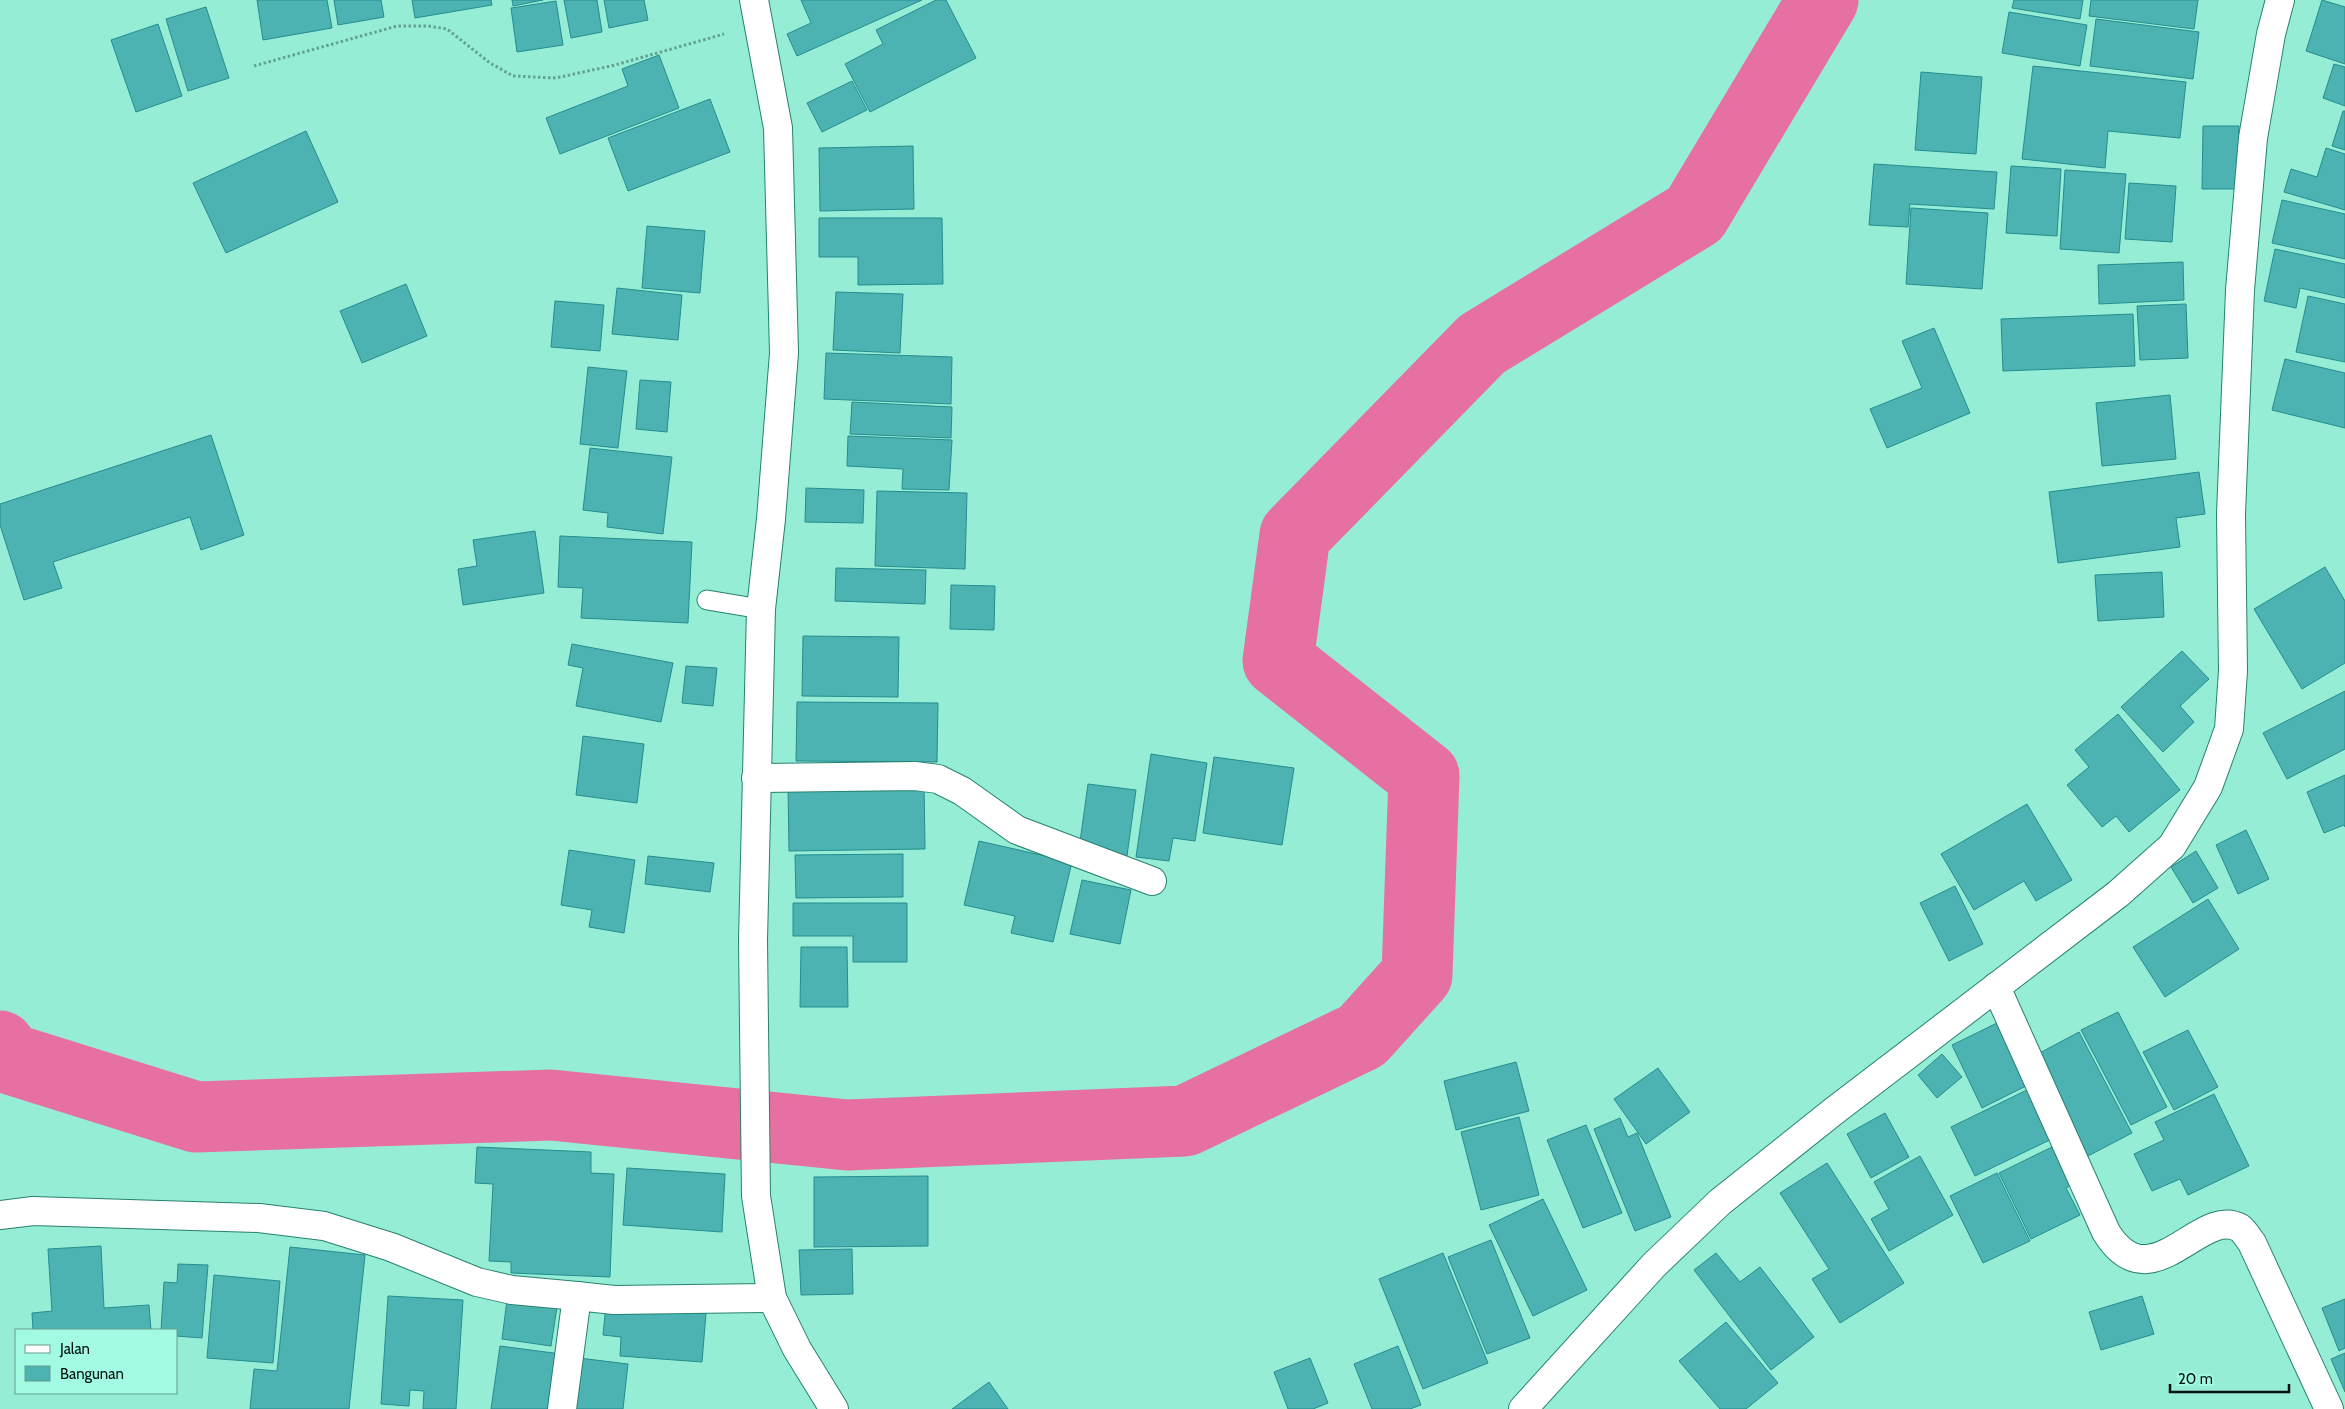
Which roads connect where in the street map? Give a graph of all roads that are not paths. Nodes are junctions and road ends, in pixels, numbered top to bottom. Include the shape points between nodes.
1 (2280, 0) edge
2 (756, 12) edge
3 (707, 600) dead end
4 (761, 608) junction
5 (756, 778) junction
6 (1152, 881) dead end
7 (1996, 987) junction
8 (0, 1215) edge
9 (576, 1296) junction
10 (772, 1298) junction
11 (562, 1409) edge
12 (834, 1409) edge
13 (1523, 1409) edge
14 (2329, 1409) edge

1 - 7 street via 2253,138 2240,290 2231,514 2234,672 2228,730 2208,788 2172,846 2118,894
2 - 4 street via 778,128 784,353
3 - 4 lane
4 - 5 street
5 - 6 street via 916,776 938,779 962,791 1017,830
5 - 10 street via 753,940 756,1196
7 - 13 street via 1720,1202 1654,1265
7 - 14 street via 2115,1247 2131,1257 2150,1259 2209,1230 2227,1225 2241,1229 2252,1243
8 - 9 street via 33,1212 259,1218 324,1226 391,1247 477,1282 512,1290
9 - 10 street via 614,1300
9 - 11 street
10 - 12 street via 797,1349

